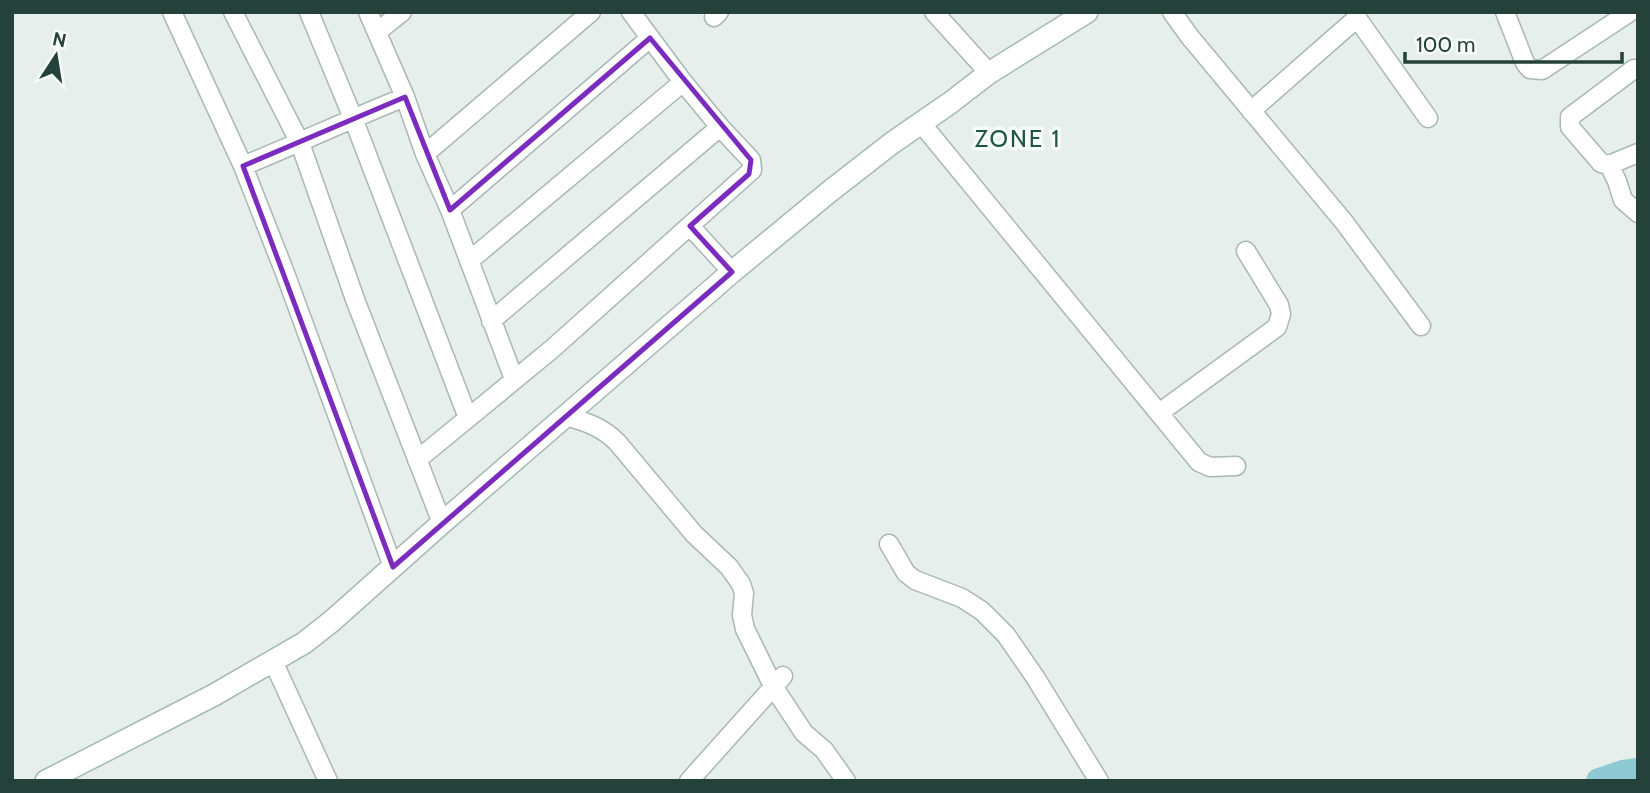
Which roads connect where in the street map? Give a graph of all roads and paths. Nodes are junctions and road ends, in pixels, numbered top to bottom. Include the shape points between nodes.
1 (173, 12) edge
2 (233, 12) edge
3 (309, 12) edge
4 (368, 12) edge
5 (402, 12) edge
6 (591, 12) edge
7 (631, 12) edge
8 (934, 12) edge
9 (1172, 12) edge
10 (1505, 12) edge
11 (1630, 12) edge
12 (1074, 16) edge
13 (377, 32) junction
14 (650, 38) junction
15 (1634, 69) dead end
16 (989, 73) junction
17 (683, 82) junction
18 (404, 97) junction
19 (1251, 111) junction
20 (352, 118) junction
21 (1428, 118) dead end
22 (921, 124) junction
23 (720, 127) junction
24 (300, 143) junction
25 (1638, 153) edge
26 (425, 154) junction
27 (1609, 165) junction
28 (243, 166) junction
29 (450, 210) junction
30 (1638, 213) edge
31 (690, 226) junction
32 (1246, 251) dead end
33 (470, 261) junction
34 (732, 272) junction
35 (491, 321) junction
36 (1421, 326) dead end
37 (514, 379) junction
38 (1159, 413) junction
39 (566, 416) junction
40 (468, 418) junction
41 (417, 460) junction
42 (1236, 466) dead end
43 (442, 523) junction
44 (889, 544) dead end
45 (393, 567) junction
46 (273, 661) junction
47 (778, 681) junction
48 (46, 781) edge
49 (328, 781) edge
50 (689, 781) edge
51 (846, 781) edge
52 (1099, 781) edge

1 - 28 street
2 - 24 street
3 - 20 street
4 - 13 street
5 - 13 street
6 - 26 street
7 - 14 street
8 - 16 street
9 - 19 street
10 - 11 street via 1525,62 1536,71
12 - 16 street
13 - 18 street
14 - 17 street
14 - 29 street
15 - 27 street via 1570,117 1570,127 1601,163
16 - 22 street
17 - 23 street
17 - 33 street
18 - 20 street
18 - 26 street
19 - 21 street via 1357,18
19 - 36 street via 1344,222
20 - 24 street
20 - 40 street
22 - 34 street
22 - 38 street
23 - 31 street via 751,160 751,170
23 - 35 street
24 - 28 street
24 - 41 street
25 - 27 street
26 - 29 street
27 - 30 street via 1623,200
28 - 45 street
29 - 33 street
31 - 34 street
31 - 37 street
32 - 38 street via 1279,305 1277,327
33 - 35 street
34 - 39 street
35 - 37 street
37 - 40 street
38 - 42 street via 1199,462 1210,467
39 - 43 street
39 - 47 street via 607,431 694,534 729,567 744,593 745,629
40 - 41 street
41 - 43 street
43 - 45 street
44 - 52 street via 906,573 962,598 1006,635
45 - 46 street via 304,643
46 - 48 street
46 - 49 street
47 - 50 street
47 - 51 street via 804,733 824,750

